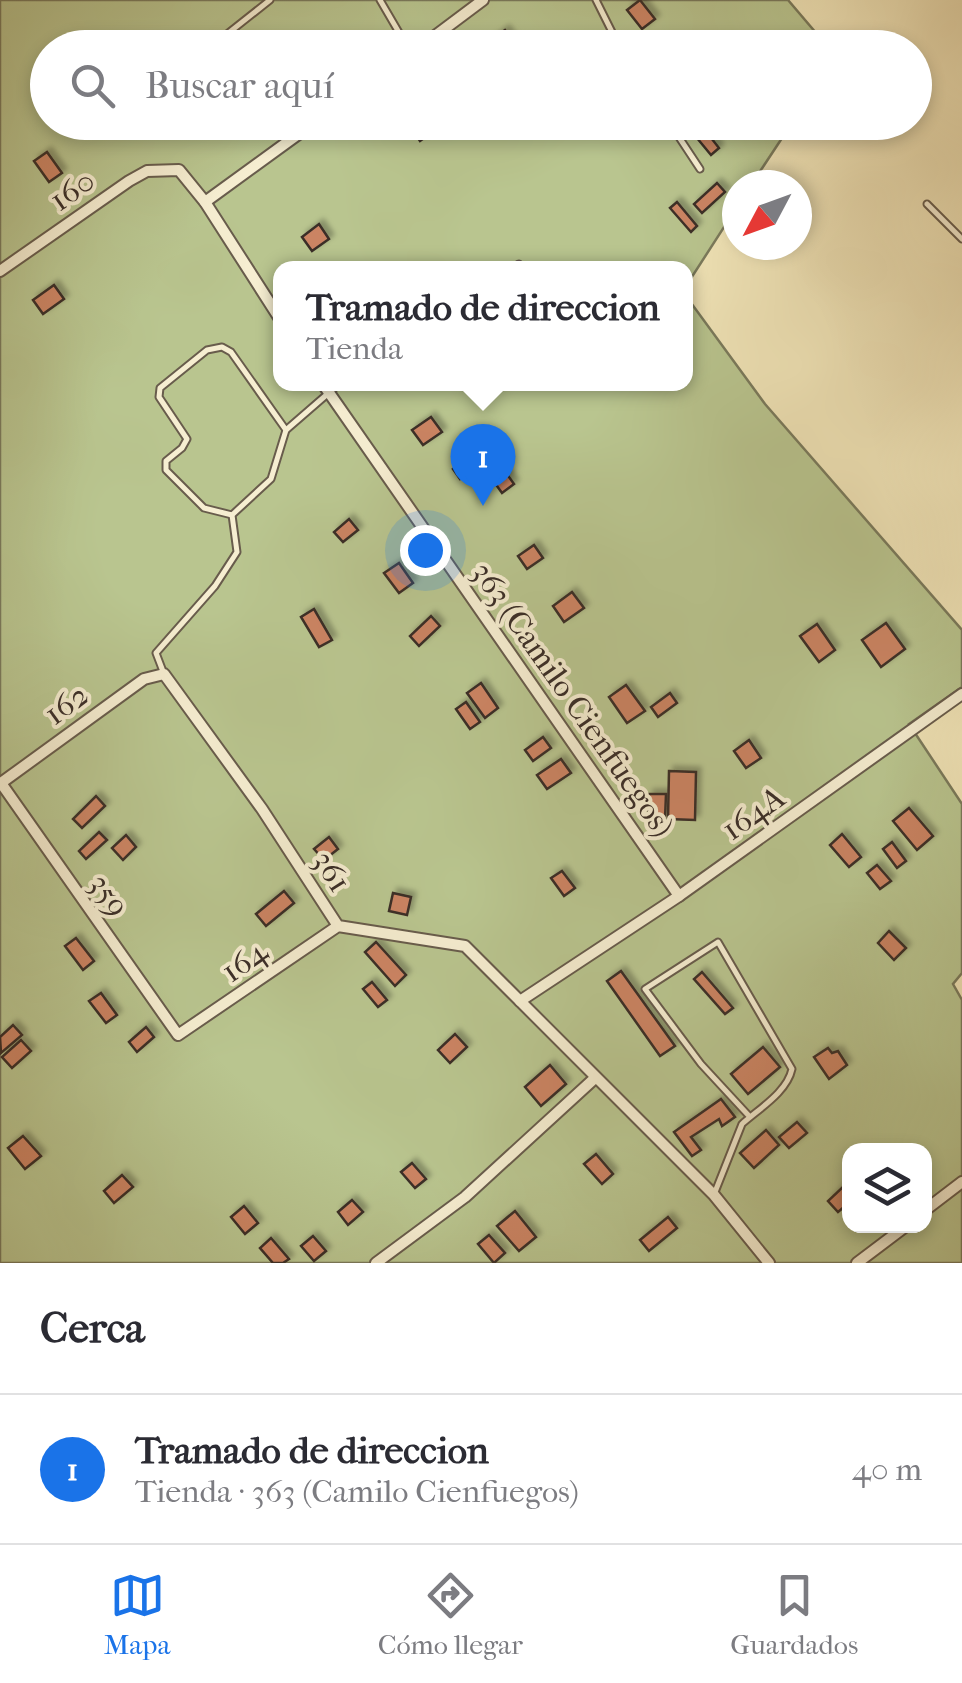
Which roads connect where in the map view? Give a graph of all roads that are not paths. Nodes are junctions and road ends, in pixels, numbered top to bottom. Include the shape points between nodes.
1 (270, 0) edge
2 (380, 0) edge
3 (483, 0) edge
4 (596, 0) edge
5 (232, 30) edge
6 (398, 30) edge
7 (443, 30) edge
8 (611, 30) edge
9 (290, 140) edge
10 (681, 140) edge
11 (700, 169) dead end
12 (205, 202) junction
13 (927, 204) dead end
14 (962, 239) edge
15 (0, 270) edge
16 (273, 308) edge
17 (321, 391) edge
18 (328, 391) edge
19 (286, 430) junction
20 (232, 515) junction
21 (164, 674) junction
22 (962, 694) edge
23 (1, 783) edge
24 (679, 896) junction
25 (338, 926) junction
26 (520, 1002) junction
27 (178, 1035) joint
28 (594, 1078) junction
29 (750, 1118) junction
30 (962, 1182) edge
31 (714, 1194) junction
32 (932, 1205) edge
33 (897, 1233) edge
34 (376, 1263) edge
35 (769, 1263) edge
36 (857, 1263) edge

1 - 5 lane
2 - 6 lane
3 - 7 street
4 - 8 lane
9 - 12 street
10 - 11 lane
12 - 15 street, 160 via 179,170 146,172
12 - 16 street
13 - 14 lane
17 - 19 lane
18 - 24 street, 363 (Camilo Cienfuegos)
19 - 20 lane via 271,479
19 - 20 lane via 222,347 208,350 160,388 186,439 166,470 204,508
20 - 21 lane via 237,552 156,653
21 - 23 street, 162 via 144,680
21 - 25 street, 361
22 - 24 street, 164A
23 - 27 street, 359
24 - 26 street, 164A
25 - 26 street, 361 via 465,946
25 - 27 street, 164
26 - 28 street, 361
28 - 31 street, 361
28 - 34 street via 466,1196
29 - 29 lane via 789,1082 792,1069 718,942 645,990
29 - 31 lane
30 - 32 street
31 - 35 street, 361
33 - 36 street

